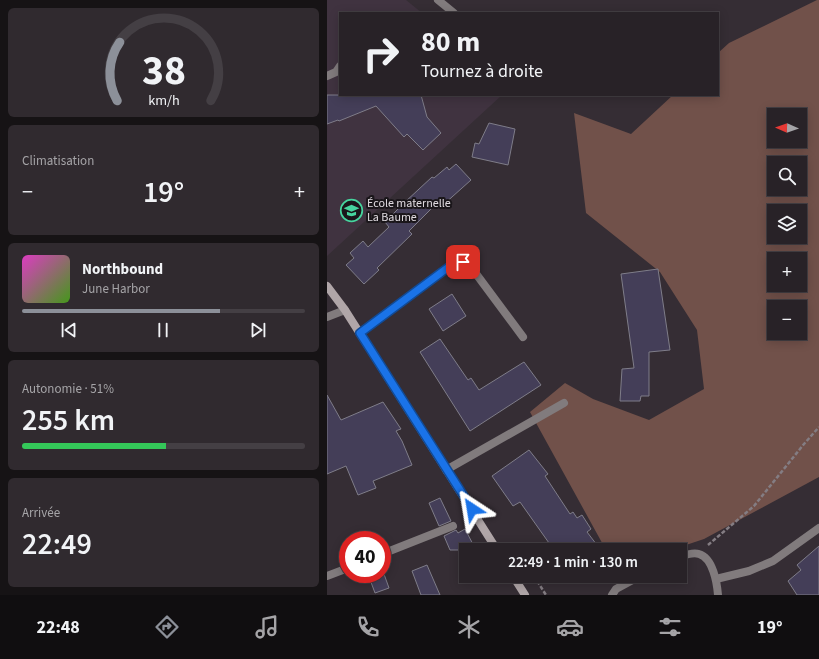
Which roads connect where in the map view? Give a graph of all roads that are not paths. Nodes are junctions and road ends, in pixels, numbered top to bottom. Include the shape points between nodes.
1 (438, 0) edge
2 (452, 12) edge
3 (339, 68) edge
4 (327, 76) edge
5 (327, 286) edge
6 (345, 310) junction
7 (327, 317) edge
8 (360, 333) junction
9 (523, 337) dead end
10 (564, 403) dead end
11 (446, 470) junction
12 (453, 526) dead end
13 (819, 528) edge
14 (493, 543) edge
15 (391, 550) edge
16 (687, 554) edge
17 (339, 571) edge
18 (327, 576) edge
19 (716, 579) junction
20 (517, 583) edge
21 (627, 583) edge
22 (525, 595) edge
23 (612, 595) edge
24 (718, 595) edge

1 - 2 street
3 - 4 street
5 - 6 street
6 - 7 street
6 - 8 street
8 - 9 street via 450,266 463,262 471,267
8 - 11 street
10 - 11 street
11 - 14 street
12 - 15 street
13 - 19 street via 773,561 749,571
16 - 19 street via 698,553 707,559
17 - 18 street
19 - 24 street
20 - 22 street
21 - 23 street via 616,589

